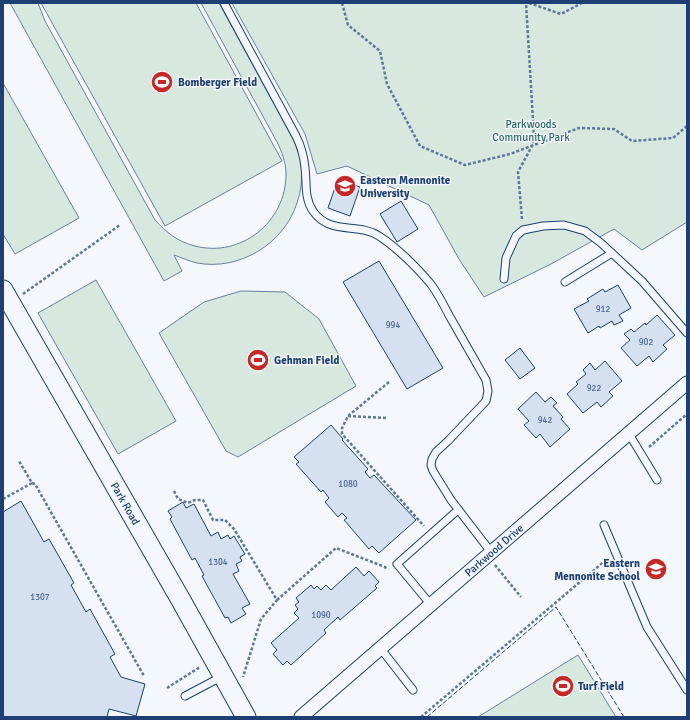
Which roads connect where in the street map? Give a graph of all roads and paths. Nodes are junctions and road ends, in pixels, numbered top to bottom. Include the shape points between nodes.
1 (224, 3) edge
2 (342, 3) edge
3 (526, 3) edge
4 (529, 3) edge
5 (582, 3) edge
6 (687, 126) edge
7 (532, 146) junction
8 (120, 225) dead end
9 (523, 230) junction
10 (612, 253) junction
11 (504, 280) dead end
12 (565, 282) dead end
13 (3, 290) edge
14 (23, 294) dead end
15 (687, 333) edge
16 (389, 382) dead end
17 (687, 383) edge
18 (687, 414) edge
19 (348, 416) junction
20 (388, 418) dead end
21 (629, 434) junction
22 (641, 454) junction
23 (19, 461) dead end
24 (657, 480) dead end
25 (32, 483) junction
26 (174, 491) dead end
27 (3, 499) edge
28 (458, 510) junction
29 (604, 525) dead end
30 (431, 534) junction
31 (615, 552) junction
32 (489, 554) junction
33 (389, 572) dead end
34 (521, 597) dead end
35 (277, 600) junction
36 (431, 605) junction
37 (381, 649) junction
38 (200, 668) dead end
39 (144, 676) dead end
40 (223, 676) junction
41 (242, 680) dead end
42 (167, 688) dead end
43 (413, 690) dead end
44 (687, 690) edge
45 (185, 696) dead end
46 (246, 717) edge
47 (301, 717) edge
48 (421, 717) edge

1 - 28 lane via 296,136 305,166 306,194 313,212 333,226 376,234 405,258 430,283 486,380 486,401 436,452 432,462 433,471
2 - 7 path via 348,25 380,51 387,84 420,146 465,165
3 - 7 path via 534,137
4 - 5 path via 561,14
6 - 7 path via 673,138 632,141 614,129 579,128
7 - 9 path via 518,172
8 - 14 path
9 - 10 lane via 564,225 586,231
9 - 11 lane via 516,236 506,258
10 - 12 lane
10 - 15 lane via 642,281
13 - 40 street, Park Road
16 - 19 path
17 - 21 street, Parkwood Drive
18 - 22 path
19 - 20 path
19 - 30 path via 342,434
21 - 22 lane
21 - 32 street, Parkwood Drive
22 - 24 lane
23 - 25 path
25 - 27 path
25 - 39 path via 35,484
26 - 35 path via 178,499 188,503 203,500 213,520 225,520 234,529
28 - 30 lane
28 - 32 lane
29 - 31 lane
30 - 36 lane via 397,564
31 - 44 lane via 647,627
31 - 48 path
32 - 34 path
32 - 36 street, Parkwood Drive
33 - 35 path via 385,567 336,548
35 - 41 path via 261,619
36 - 37 street, Parkwood Drive
37 - 43 lane
37 - 47 street, Parkwood Drive
38 - 42 path
40 - 45 lane
40 - 46 street, Park Road

